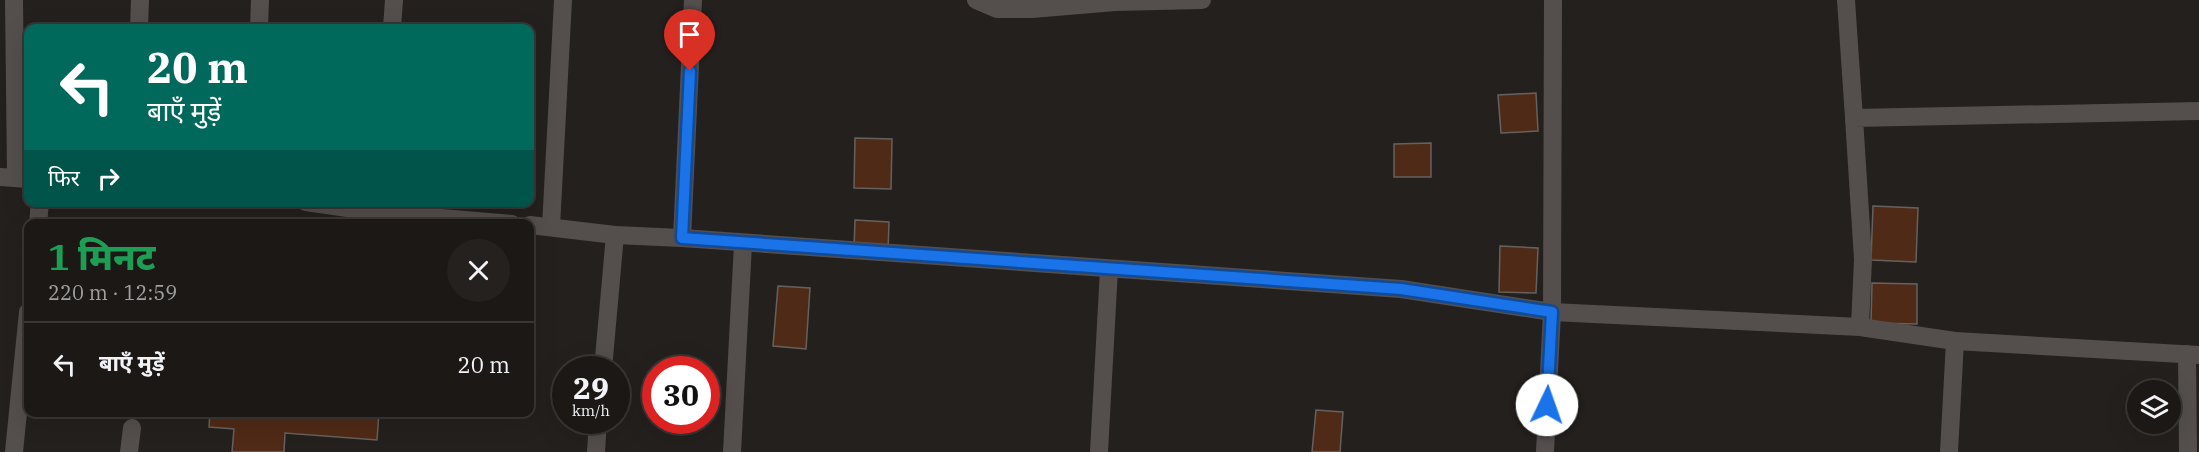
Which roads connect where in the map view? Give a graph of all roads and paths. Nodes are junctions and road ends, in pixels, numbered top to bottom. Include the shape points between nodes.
1 (14, 0) edge
2 (140, 0) edge
3 (260, 0) edge
4 (394, 0) edge
5 (563, 0) edge
6 (693, 0) edge
7 (976, 0) edge
8 (1202, 0) edge
9 (1552, 0) edge
10 (1846, 0) edge
11 (1115, 1) edge
12 (139, 24) edge
13 (259, 24) edge
14 (392, 24) edge
15 (2199, 111) edge
16 (1854, 118) junction
17 (15, 177) edge
18 (382, 208) edge
19 (471, 219) edge
20 (534, 225) edge
21 (551, 227) junction
22 (615, 235) junction
23 (682, 238) junction
24 (743, 244) junction
25 (1109, 269) junction
26 (1552, 312) junction
27 (1860, 327) junction
28 (1955, 341) junction
29 (24, 352) edge
30 (2193, 355) edge
31 (604, 356) edge
32 (132, 428) dead end
33 (597, 434) edge
34 (14, 452) edge
35 (129, 452) edge
36 (596, 452) edge
37 (732, 452) edge
38 (1099, 452) edge
39 (1545, 452) edge
40 (1949, 452) edge
41 (2188, 452) edge

1 - 17 street
2 - 12 street
3 - 13 street
4 - 14 street
5 - 21 street
6 - 23 street
7 - 11 street via 997,9
8 - 11 street
9 - 26 street
10 - 16 street
15 - 16 street
16 - 27 street via 1863,259
18 - 19 street
20 - 21 street
21 - 22 street
22 - 23 street
22 - 31 street
23 - 24 street
24 - 25 street
24 - 37 street
25 - 26 street via 1401,289
25 - 38 street
26 - 27 street
26 - 39 street
27 - 28 street
28 - 30 street
28 - 40 street
29 - 34 street
30 - 41 street
32 - 35 street
33 - 36 street

